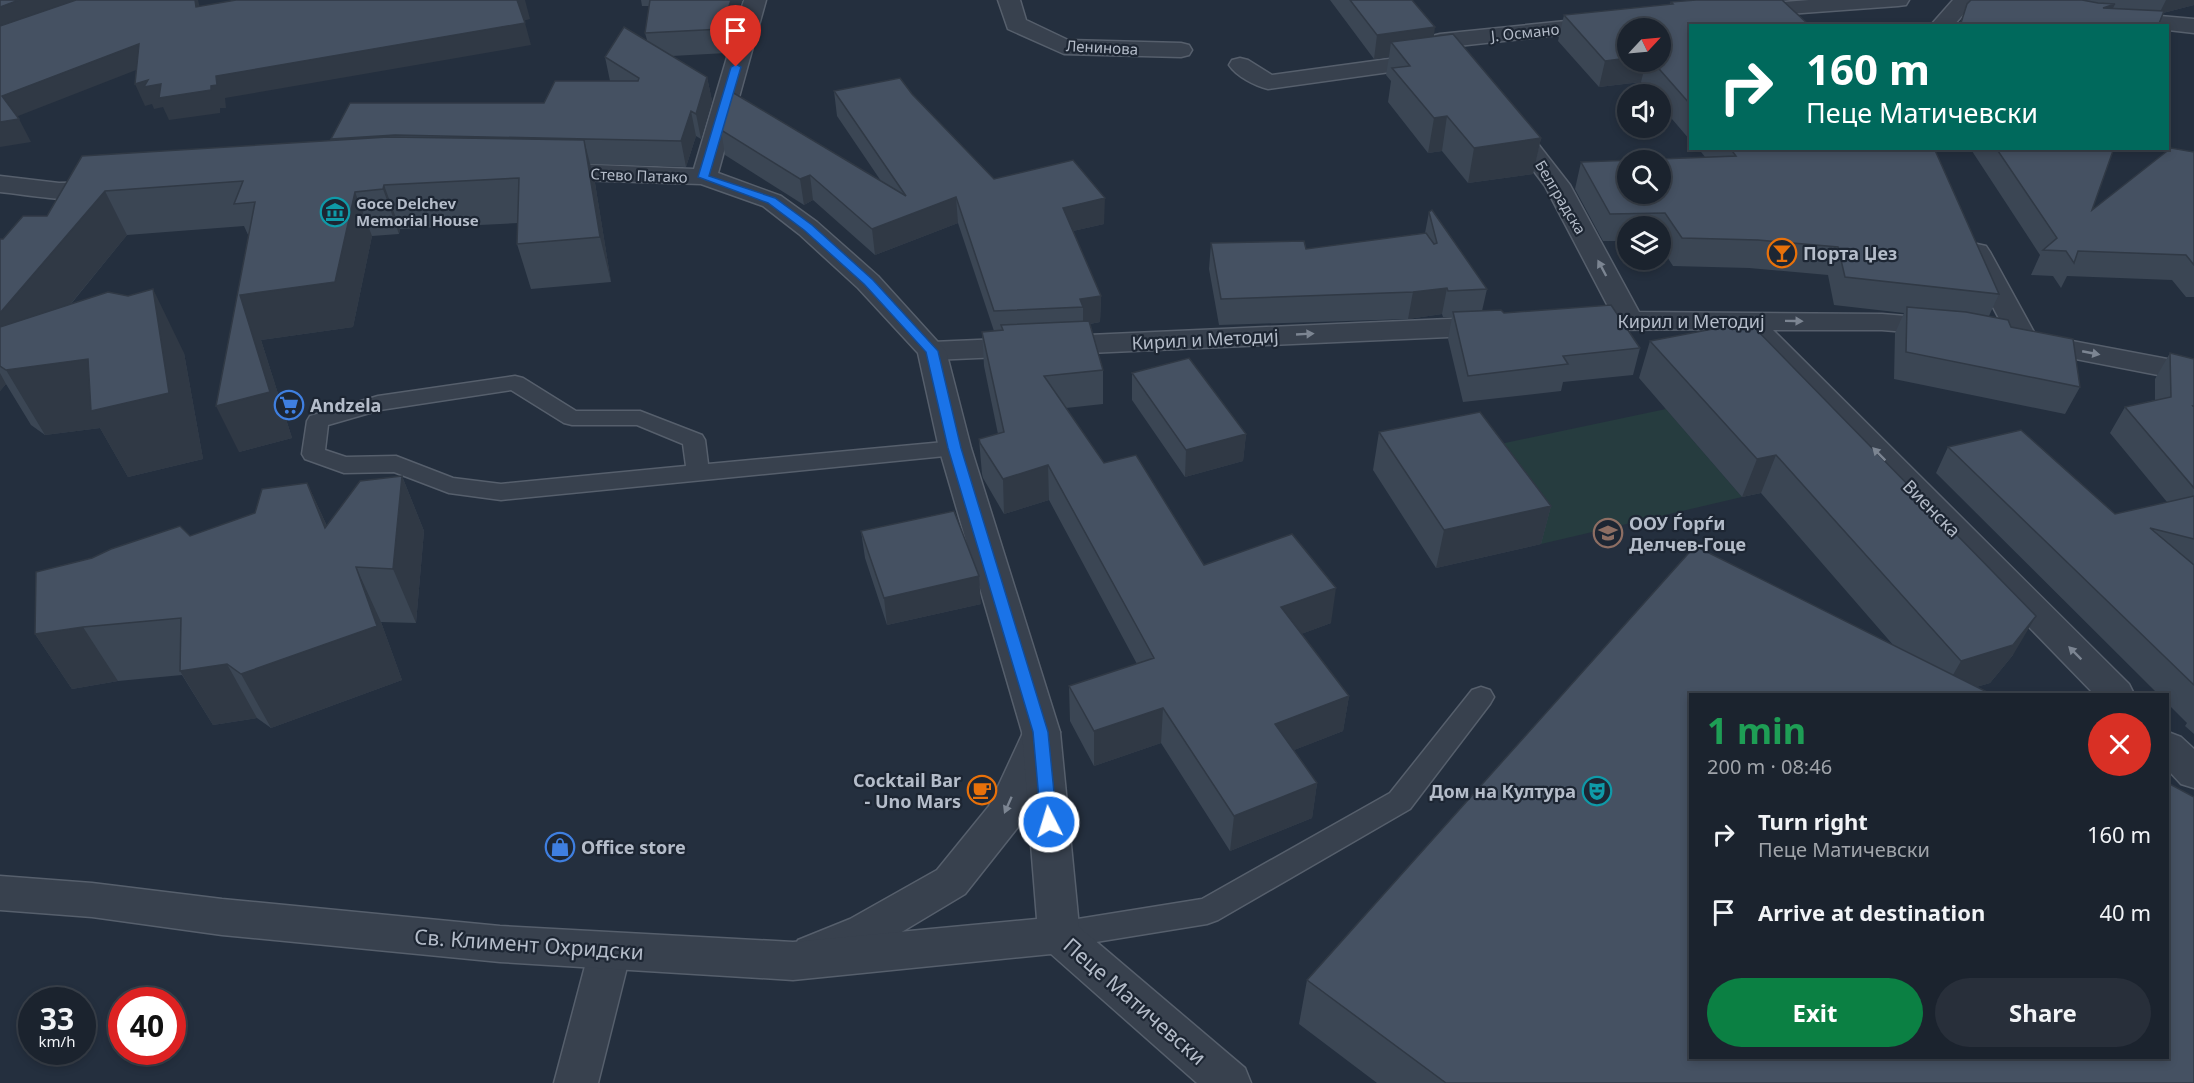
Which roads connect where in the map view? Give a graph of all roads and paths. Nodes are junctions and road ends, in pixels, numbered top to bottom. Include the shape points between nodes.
1 (755, 0) edge
2 (1009, 0) edge
3 (1891, 0) edge
4 (1898, 0) edge
5 (1965, 0) edge
6 (1724, 13) edge
7 (2114, 21) edge
8 (1617, 23) edge
9 (1943, 24) edge
10 (2162, 24) edge
11 (2169, 24) edge
12 (2194, 26) edge
13 (1181, 50) dead end
14 (1240, 65) dead end
15 (1492, 103) edge
16 (523, 171) edge
17 (704, 177) junction
18 (0, 184) edge
19 (127, 189) edge
20 (1967, 233) edge
21 (1629, 320) junction
22 (1748, 321) junction
23 (1549, 323) edge
24 (1513, 325) edge
25 (2024, 341) junction
26 (932, 351) junction
27 (2194, 373) edge
28 (955, 448) junction
29 (698, 474) junction
30 (2115, 693) edge
31 (1481, 697) dead end
32 (1041, 732) junction
33 (2169, 748) edge
34 (2194, 773) edge
35 (0, 892) edge
36 (1059, 935) junction
37 (610, 951) junction
38 (793, 961) junction
39 (576, 1083) edge
40 (1229, 1083) edge

1 - 17 street
2 - 13 street, Ленинова via 1016,24 1064,47
3 - 4 street
3 - 6 street
5 - 9 street
7 - 10 street
8 - 14 street, Ј. Османо via 1446,47 1268,82
11 - 12 street
21 -> 15 street, Белградска via 1557,185
16 - 17 street, Стево Патако
17 - 26 street, Пеце Матичевски via 772,201 808,228 868,282
18 - 19 street via 59,190
20 - 25 street
21 - 22 street, Кирил и Методиј
21 - 23 street, Кирил и Методиј
22 -> 25 street, Кирил и Методиј via 1882,322
30 -> 22 street, Виенска
26 -> 24 street, Кирил и Методиј
25 -> 27 street, Кирил и Методиј
26 - 28 street, Пеце Матичевски
28 - 29 lane
28 - 32 street, Пеце Матичевски
29 - 29 lane via 501,492 449,485 396,464 344,465 313,454 318,421 378,403 515,383 572,418 640,418 694,440
31 - 36 lane via 1400,801 1207,911
32 - 36 street, Пеце Матичевски
32 -> 38 street via 1004,816 951,882 865,932
33 - 34 street
35 - 37 street, Св. Климент Охридски via 500,944
36 - 38 street, Св. Климент Охридски
36 - 40 street, Пеце Матичевски
37 - 38 street, Св. Климент Охридски
37 - 39 street

